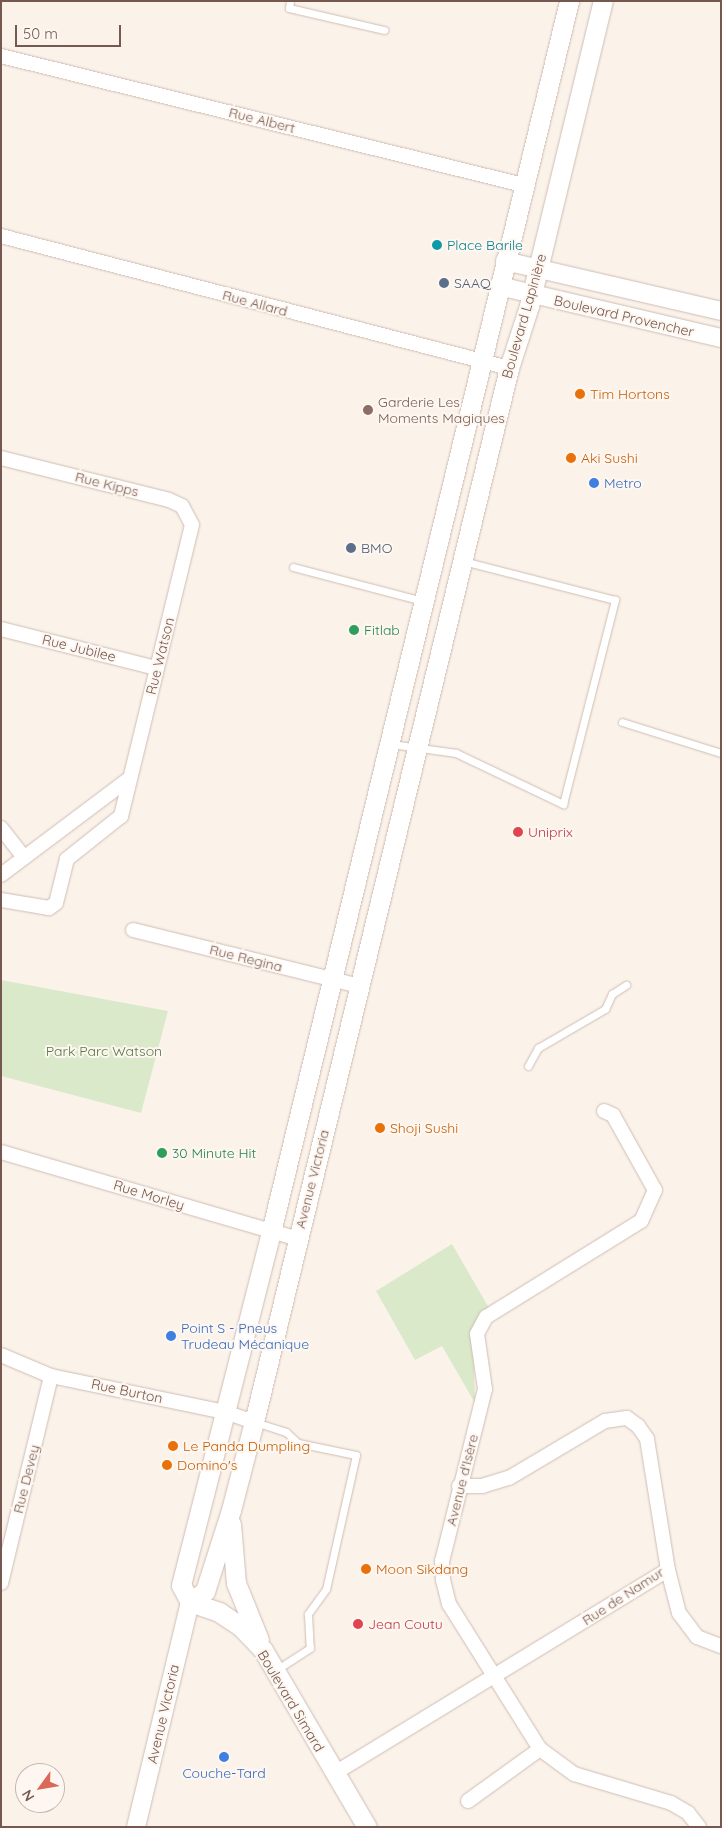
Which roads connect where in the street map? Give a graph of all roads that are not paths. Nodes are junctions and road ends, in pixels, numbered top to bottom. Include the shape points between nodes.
1 (290, 1) edge
2 (568, 1) edge
3 (604, 1) edge
4 (384, 30) dead end
5 (1, 56) edge
6 (523, 185) junction
7 (1, 236) edge
8 (505, 261) junction
9 (538, 269) junction
10 (499, 286) junction
11 (532, 294) junction
12 (721, 311) edge
13 (721, 338) edge
14 (480, 361) junction
15 (509, 368) junction
16 (1, 458) edge
17 (190, 532) joint
18 (462, 561) junction
19 (293, 568) dead end
20 (423, 601) junction
21 (1, 629) edge
22 (156, 668) junction
23 (622, 722) dead end
24 (388, 743) junction
25 (417, 747) junction
26 (721, 753) edge
27 (129, 779) junction
28 (1, 828) edge
29 (24, 857) junction
30 (1, 876) edge
31 (1, 900) edge
32 (133, 930) dead end
33 (331, 980) junction
34 (626, 985) dead end
35 (359, 986) junction
36 (528, 1066) dead end
37 (604, 1111) dead end
38 (1, 1152) edge
39 (271, 1232) junction
40 (298, 1239) junction
41 (1, 1355) edge
42 (51, 1376) junction
43 (225, 1412) junction
44 (254, 1422) junction
45 (459, 1486) junction
46 (231, 1510) junction
47 (668, 1570) junction
48 (1, 1583) edge
49 (190, 1602) junction
50 (721, 1646) edge
51 (263, 1650) junction
52 (275, 1671) junction
53 (493, 1677) junction
54 (540, 1749) junction
55 (335, 1773) junction
56 (468, 1801) dead end
57 (136, 1827) edge
58 (367, 1827) edge
59 (699, 1827) edge

1 - 4 lane via 289,8
2 - 6 main road
3 - 9 main road, Boulevard Lapinière
5 - 6 street, Rue Albert
6 - 8 main road
7 - 14 street, Rue Allard
8 - 9 street, Boulevard Provencher
8 - 10 main road
9 - 11 main road, Boulevard Lapinière
9 - 12 street, Boulevard Provencher
10 - 11 street, Boulevard Provencher
10 - 14 main road
11 - 13 street, Boulevard Provencher
11 - 15 main road, Boulevard Lapinière
14 - 15 street, Rue Allard
14 - 20 main road
15 - 18 main road, Boulevard Lapinière
16 - 17 street, Rue Kipps via 169,500 182,506 190,516
17 - 22 street, Rue Watson
18 - 25 main road, Boulevard Lapinière
18 - 25 lane via 615,600 563,804 456,753
19 - 20 lane
20 - 24 main road
21 - 22 street, Rue Jubilee
22 - 27 street, Rue Watson
23 - 26 lane
24 - 25 lane
24 - 33 main road, Avenue Victoria
25 - 35 main road, Avenue Victoria
27 - 29 street
27 - 31 street, Rue Watson via 121,816 67,859 56,902 41,909
28 - 29 street
29 - 30 street
32 - 33 street, Rue Regina
33 - 35 street, Rue Regina
33 - 39 main road, Avenue Victoria
34 - 36 lane via 612,994 605,1009 538,1048
35 - 40 main road, Avenue Victoria
37 - 45 street, Avenue d'Isère via 613,1115 655,1190 641,1221 486,1317 477,1334 485,1389
38 - 39 street, Rue Morley
39 - 40 street, Rue Morley
39 - 43 main road, Avenue Victoria
40 - 44 main road, Avenue Victoria
41 - 42 street, Rue Burton
42 - 43 street, Rue Burton
42 - 48 street, Rue Devey
43 - 44 street, Rue Burton
43 - 49 main road, Avenue Victoria via 181,1585
44 - 46 main road, Avenue Victoria
44 - 52 lane via 286,1432 298,1443 356,1455 326,1589 308,1614 310,1648
45 - 47 street, Rue de Namur via 482,1486 509,1478 605,1421 627,1418 638,1426 646,1440
45 - 53 street, Avenue d'Isère via 442,1561 443,1580 449,1604
46 - 49 main road, Avenue Victoria via 204,1591
46 - 51 main road via 236,1583
47 - 50 street via 679,1613 690,1629 697,1637
47 - 53 street, Rue de Namur
49 - 51 main road, Boulevard Simard via 219,1612 240,1626
49 - 57 street, Avenue Victoria
51 - 52 main road, Boulevard Simard
52 - 55 main road, Boulevard Simard
53 - 54 street, Avenue d'Isère
53 - 55 street, Rue de Namur
54 - 56 street
54 - 59 street, Avenue d'Isère via 574,1774 670,1803 688,1813
55 - 58 main road, Boulevard Simard

